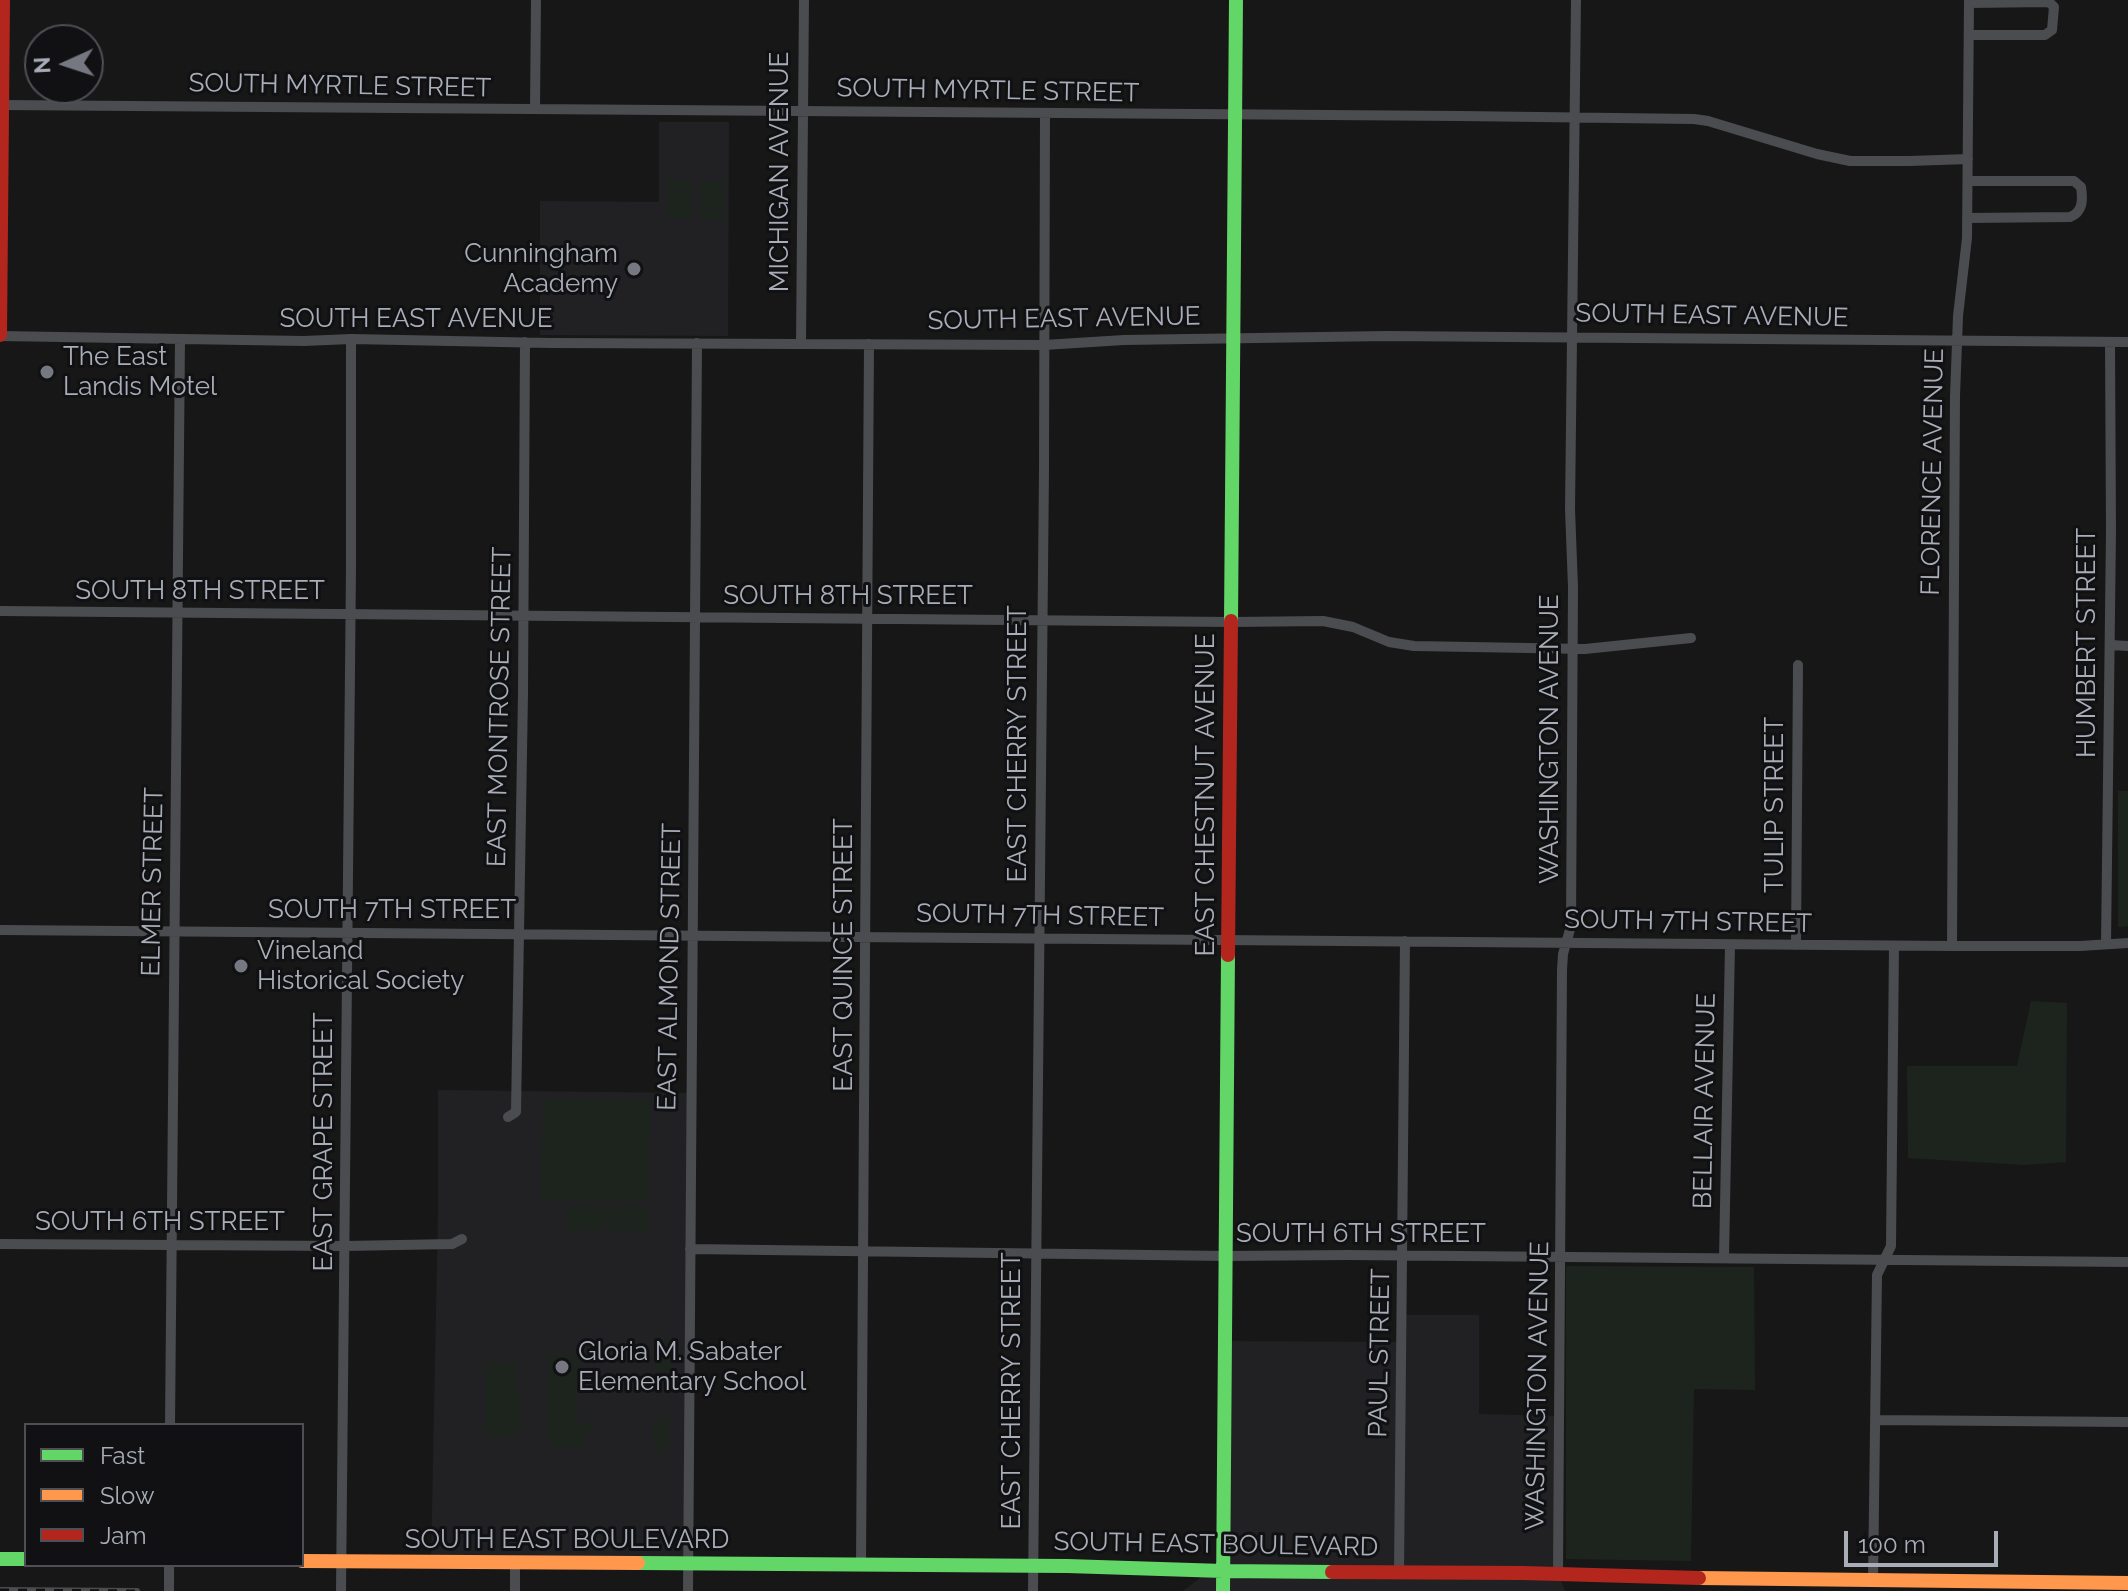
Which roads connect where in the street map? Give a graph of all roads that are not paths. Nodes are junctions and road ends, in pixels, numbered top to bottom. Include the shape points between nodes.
1 (3, 0) edge
2 (536, 0) edge
3 (804, 0) edge
4 (1236, 0) edge
5 (1576, 0) edge
6 (1969, 2) edge
7 (1969, 35) junction
8 (1, 105) edge
9 (535, 109) junction
10 (803, 111) junction
11 (1045, 113) junction
12 (1235, 115) junction
13 (1576, 117) junction
14 (1968, 159) junction
15 (1968, 181) junction
16 (1967, 218) junction
17 (0, 336) edge
18 (1572, 336) junction
19 (180, 339) junction
20 (351, 339) junction
21 (1234, 339) junction
22 (1957, 341) junction
23 (525, 342) junction
24 (2110, 342) junction
25 (2128, 342) edge
26 (697, 343) junction
27 (801, 344) junction
28 (869, 344) junction
29 (1044, 345) junction
30 (0, 611) edge
31 (177, 613) junction
32 (351, 614) junction
33 (523, 616) junction
34 (695, 617) junction
35 (868, 619) junction
36 (1041, 619) junction
37 (1232, 622) junction
38 (1691, 638) dead end
39 (2110, 645) junction
40 (2128, 646) edge
41 (1573, 649) junction
42 (1798, 665) dead end
43 (0, 930) edge
44 (175, 931) junction
45 (347, 933) junction
46 (520, 933) junction
47 (693, 935) junction
48 (866, 936) junction
49 (1039, 938) junction
50 (1229, 941) junction
51 (1405, 941) junction
52 (1566, 943) junction
53 (2128, 943) edge
54 (2106, 944) junction
55 (1730, 945) junction
56 (1796, 945) junction
57 (1894, 946) junction
58 (1952, 946) junction
59 (508, 1117) dead end
60 (462, 1239) dead end
61 (0, 1244) edge
62 (172, 1244) junction
63 (345, 1246) junction
64 (690, 1249) junction
65 (863, 1251) junction
66 (1035, 1253) junction
67 (1226, 1256) junction
68 (1403, 1256) junction
69 (1561, 1258) junction
70 (1724, 1258) junction
71 (1884, 1260) junction
72 (2128, 1262) edge
73 (1876, 1420) junction
74 (2128, 1422) edge
75 (170, 1423) edge
76 (0, 1559) edge
77 (24, 1559) edge
78 (304, 1561) edge
79 (342, 1562) junction
80 (515, 1563) junction
81 (688, 1565) junction
82 (861, 1565) junction
83 (1033, 1566) junction
84 (169, 1567) edge
85 (1223, 1571) junction
86 (1399, 1573) junction
87 (1558, 1574) junction
88 (1873, 1582) junction
89 (2128, 1583) edge
90 (169, 1591) edge
91 (341, 1591) edge
92 (515, 1591) edge
93 (688, 1591) edge
94 (1033, 1591) edge
95 (1223, 1591) edge

1 - 8 main road
2 - 9 street
3 - 10 street, MICHIGAN AVENUE
4 - 12 main road, EAST CHESTNUT AVENUE
5 - 13 street, WASHINGTON AVENUE
6 - 7 street, FLORENCE AVENUE
6 - 7 street via 2049,2 2054,7 2052,30 2045,35
7 - 14 street, FLORENCE AVENUE
8 - 9 street, SOUTH MYRTLE STREET
8 - 17 main road
9 - 10 street, SOUTH MYRTLE STREET
10 - 11 street, SOUTH MYRTLE STREET
10 - 27 street, MICHIGAN AVENUE
11 - 12 street, SOUTH MYRTLE STREET
11 - 29 street, EAST CHERRY STREET
12 - 13 street, SOUTH MYRTLE STREET
12 - 21 main road, EAST CHESTNUT AVENUE
13 - 14 street, SOUTH MYRTLE STREET via 1708,121 1850,161
13 - 18 street, WASHINGTON AVENUE
14 - 15 street, FLORENCE AVENUE
15 - 16 street, FLORENCE AVENUE
15 - 16 street via 2074,181 2083,198 2081,209 2070,217
16 - 22 street, FLORENCE AVENUE
17 - 19 street, SOUTH EAST AVENUE
18 - 21 street, SOUTH EAST AVENUE
18 - 22 street, SOUTH EAST AVENUE
18 - 41 street, WASHINGTON AVENUE
19 - 20 street, SOUTH EAST AVENUE
19 - 31 street, ELMER STREET
20 - 23 street, SOUTH EAST AVENUE
20 - 32 street, EAST GRAPE STREET
21 - 29 street, SOUTH EAST AVENUE
21 - 37 main road, EAST CHESTNUT AVENUE
22 - 24 street, SOUTH EAST AVENUE
22 - 58 street, FLORENCE AVENUE
23 - 26 street, SOUTH EAST AVENUE
23 - 33 street, EAST MONTROSE STREET
24 - 25 street, SOUTH EAST AVENUE
24 - 39 street, HUMBERT STREET
26 - 27 street, SOUTH EAST AVENUE
26 - 34 street, EAST ALMOND STREET
27 - 28 street, SOUTH EAST AVENUE
28 - 29 street, SOUTH EAST AVENUE
28 - 35 street, EAST QUINCE STREET
29 - 36 street, EAST CHERRY STREET
30 - 31 street, SOUTH 8TH STREET
31 - 32 street, SOUTH 8TH STREET
31 - 44 street, ELMER STREET
32 - 33 street, SOUTH 8TH STREET
32 - 45 street, EAST GRAPE STREET
33 - 34 street, SOUTH 8TH STREET
33 - 46 street, EAST MONTROSE STREET
34 - 35 street, SOUTH 8TH STREET
34 - 47 street, EAST ALMOND STREET
35 - 36 street, SOUTH 8TH STREET
35 - 48 street, EAST QUINCE STREET
36 - 37 street, SOUTH 8TH STREET
36 - 49 street, EAST CHERRY STREET
37 - 41 street, SOUTH 8TH STREET via 1323,621 1414,646
37 - 50 main road, EAST CHESTNUT AVENUE
38 - 41 street, SOUTH 8TH STREET
39 - 40 street
39 - 54 street, HUMBERT STREET
41 - 52 street, WASHINGTON AVENUE via 1571,926
42 - 56 street, TULIP STREET
43 - 44 street, SOUTH 7TH STREET
44 - 45 street, SOUTH 7TH STREET
44 - 62 street, ELMER STREET
45 - 46 street, SOUTH 7TH STREET
45 - 63 street, EAST GRAPE STREET
46 - 47 street, SOUTH 7TH STREET
46 - 59 street, EAST MONTROSE STREET via 516,1112
47 - 48 street, SOUTH 7TH STREET
47 - 64 street, EAST ALMOND STREET
48 - 49 street, SOUTH 7TH STREET
48 - 65 street, EAST QUINCE STREET
49 - 50 street, SOUTH 7TH STREET
49 - 66 street, EAST CHERRY STREET
50 - 51 street, SOUTH 7TH STREET
50 - 67 main road, EAST CHESTNUT AVENUE
51 - 52 street, SOUTH 7TH STREET
51 - 68 street, PAUL STREET
52 - 55 street, SOUTH 7TH STREET
52 - 69 street, WASHINGTON AVENUE
53 - 54 street, SOUTH 7TH STREET
54 - 58 street, SOUTH 7TH STREET
55 - 56 street, SOUTH 7TH STREET
55 - 70 street, BELLAIR AVENUE
56 - 57 street, SOUTH 7TH STREET
57 - 58 street, SOUTH 7TH STREET
57 - 71 street via 1891,1246
60 - 63 street, SOUTH 6TH STREET via 452,1244
61 - 62 street, SOUTH 6TH STREET
62 - 63 street, SOUTH 6TH STREET
62 - 75 street, ELMER STREET
63 - 79 street, EAST GRAPE STREET
64 - 65 street, SOUTH 6TH STREET
64 - 81 street, EAST ALMOND STREET
65 - 66 street, SOUTH 6TH STREET
65 - 82 street, EAST QUINCE STREET
66 - 67 street, SOUTH 6TH STREET
66 - 83 street, EAST CHERRY STREET
67 - 68 street, SOUTH 6TH STREET
67 - 85 main road, EAST CHESTNUT AVENUE
68 - 69 street, SOUTH 6TH STREET
68 - 86 street, PAUL STREET
69 - 70 street, SOUTH 6TH STREET
69 - 87 street, WASHINGTON AVENUE
70 - 71 street, SOUTH 6TH STREET
71 - 72 street, SOUTH 6TH STREET
71 - 73 street via 1877,1275
73 - 74 street
73 - 88 street
76 - 77 main road
78 - 79 main road, SOUTH EAST BOULEVARD
79 - 80 main road, SOUTH EAST BOULEVARD
79 - 91 street, EAST GRAPE STREET
80 - 81 main road, SOUTH EAST BOULEVARD
80 - 92 street
81 - 82 main road, SOUTH EAST BOULEVARD
81 - 93 street, EAST ALMOND STREET
82 - 83 main road, SOUTH EAST BOULEVARD
83 - 85 main road, SOUTH EAST BOULEVARD
83 - 94 street, EAST CHERRY STREET
84 - 90 street
85 - 86 main road, SOUTH EAST BOULEVARD
85 - 95 main road, EAST CHESTNUT AVENUE
86 - 87 main road, SOUTH EAST BOULEVARD
87 - 88 main road, SOUTH EAST BOULEVARD
88 - 89 main road, SOUTH EAST BOULEVARD

